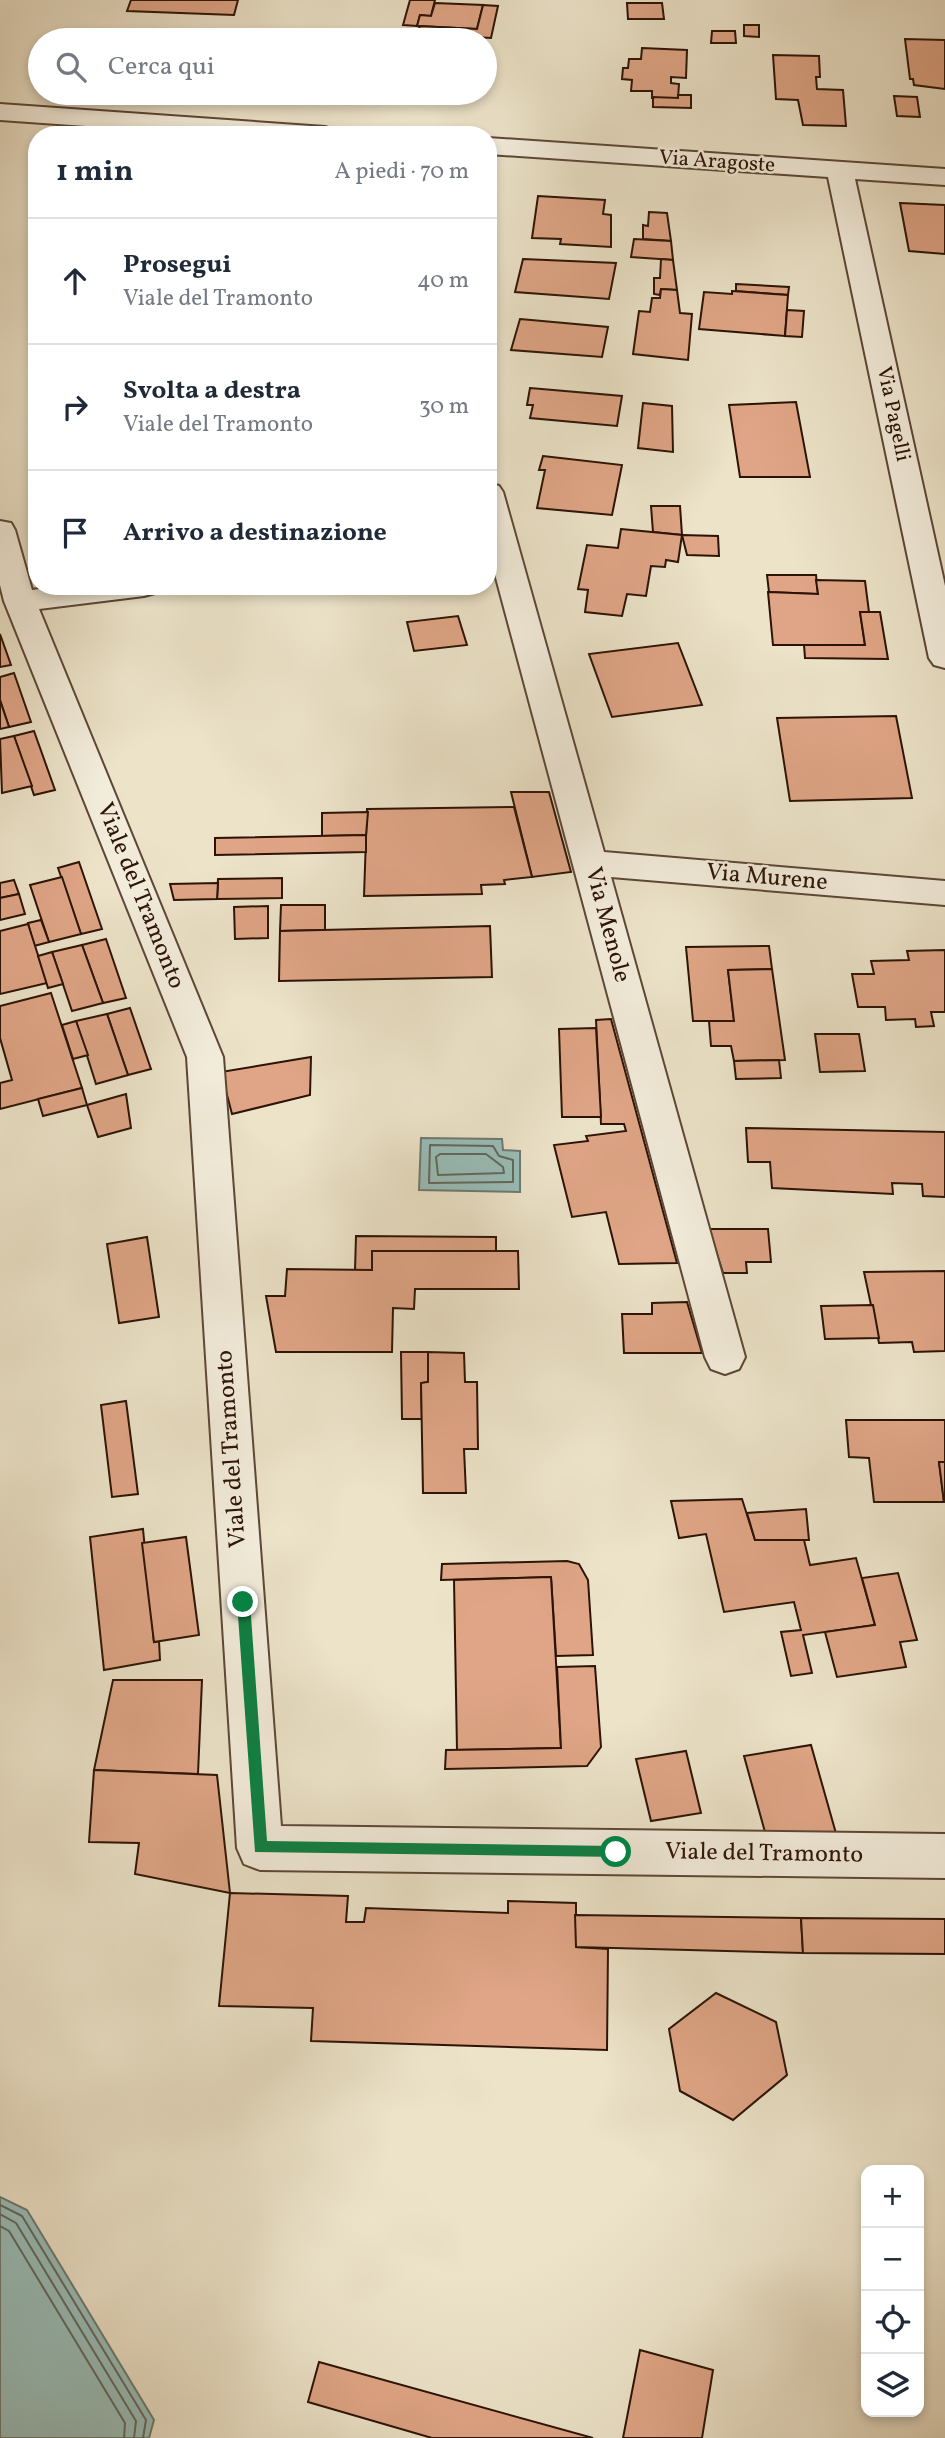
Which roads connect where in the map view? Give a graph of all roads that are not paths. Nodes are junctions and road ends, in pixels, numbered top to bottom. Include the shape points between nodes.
1 (0, 112) edge
2 (198, 126) edge
3 (497, 147) edge
4 (840, 171) junction
5 (945, 177) edge
6 (0, 530) edge
7 (497, 550) edge
8 (70, 595) edge
9 (20, 601) junction
10 (945, 658) edge
11 (590, 863) junction
12 (945, 893) edge
13 (725, 1357) dead end
14 (945, 1856) edge

1 - 2 street
3 - 4 street, Via Aragoste
4 - 5 street, Via Aragoste
4 - 10 street, Via Pagelli
6 - 9 street, Viale del Tramonto
7 - 11 street, Via Menole
8 - 9 street
9 - 14 street, Viale del Tramonto via 205,1057 260,1848
11 - 12 street, Via Murene
11 - 13 street, Via Menole

